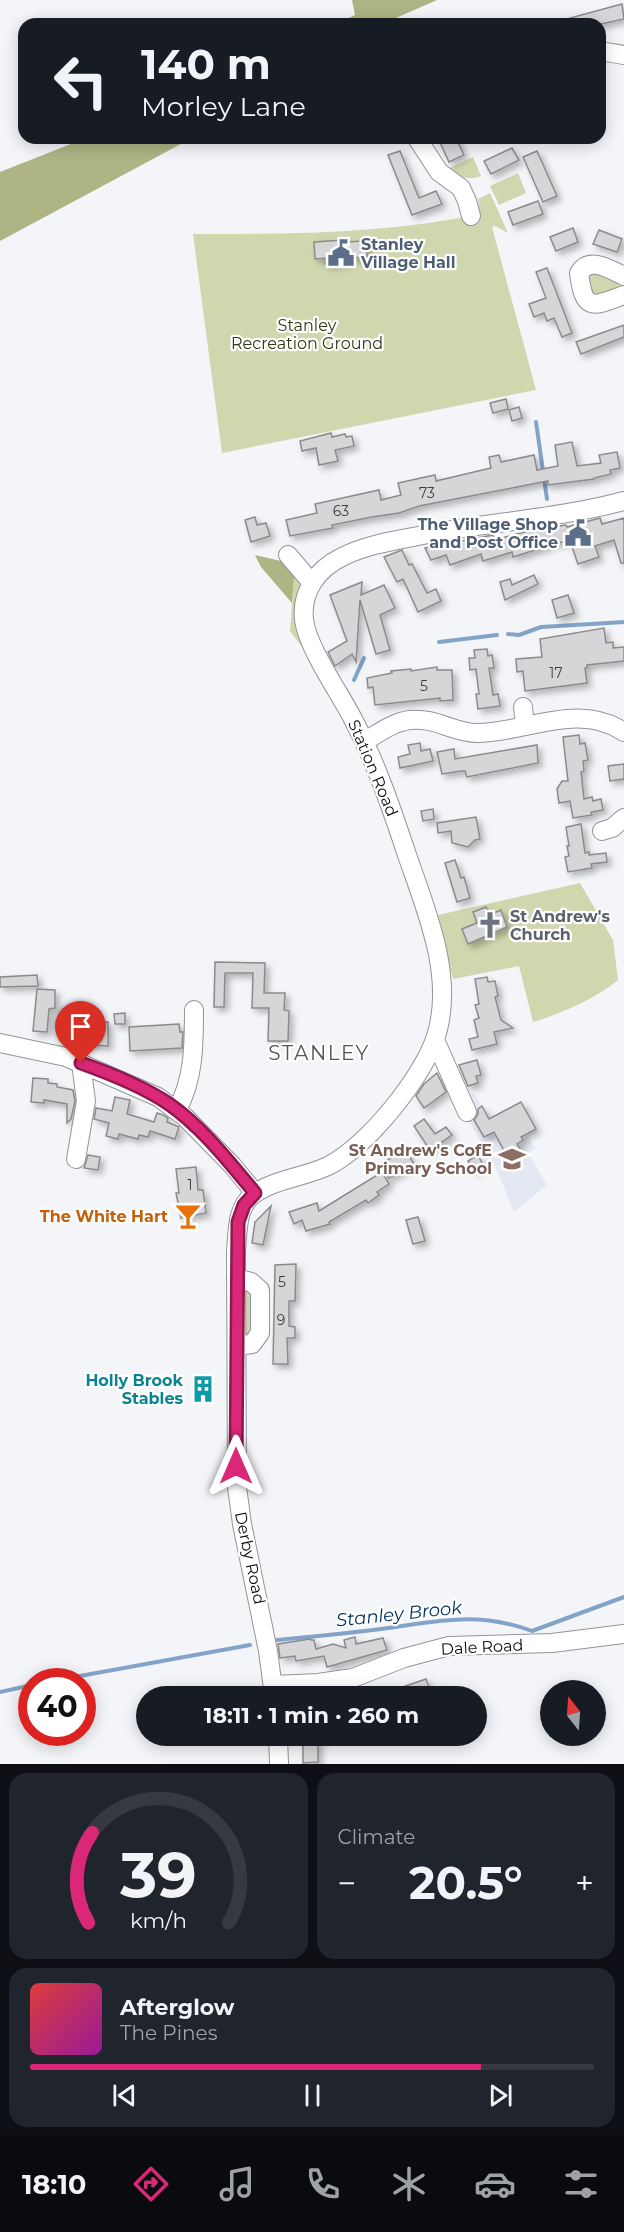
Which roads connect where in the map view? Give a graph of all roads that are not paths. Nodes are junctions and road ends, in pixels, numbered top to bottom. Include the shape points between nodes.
1 (606, 52) edge
2 (624, 55) edge
3 (421, 144) edge
4 (471, 216) dead end
5 (624, 276) edge
6 (624, 295) edge
7 (624, 501) edge
8 (288, 555) dead end
9 (312, 583) junction
10 (523, 707) dead end
11 (525, 726) junction
12 (624, 732) edge
13 (365, 741) junction
14 (624, 818) edge
15 (603, 831) dead end
16 (194, 1010) dead end
17 (435, 1040) junction
18 (0, 1043) edge
19 (81, 1063) junction
20 (177, 1110) junction
21 (467, 1112) dead end
22 (76, 1159) dead end
23 (255, 1193) junction
24 (624, 1634) edge
25 (273, 1686) edge
26 (302, 1686) edge
27 (278, 1746) edge
28 (279, 1764) edge

1 - 2 street
3 - 4 street via 439,172 472,191
5 - 6 street via 591,264 579,273 590,304
7 - 9 street, Station Road via 361,548 324,568
8 - 9 street
9 - 13 street, Station Road via 304,611 307,635
10 - 11 street
11 - 12 street via 607,714
11 - 13 street via 474,733 415,720 397,723
13 - 17 street, Station Road via 411,866 438,957 443,998
14 - 15 street
16 - 20 street via 193,1058 186,1095
17 - 21 street
17 - 23 street, Station Road via 396,1103 350,1152 314,1173
18 - 19 street
19 - 20 street via 158,1097
19 - 22 street via 86,1101
20 - 23 street
23 - 25 street, Derby Road via 244,1205 238,1222 238,1500
24 - 26 street, Dale Road via 552,1643 449,1646 352,1678
27 - 28 street

